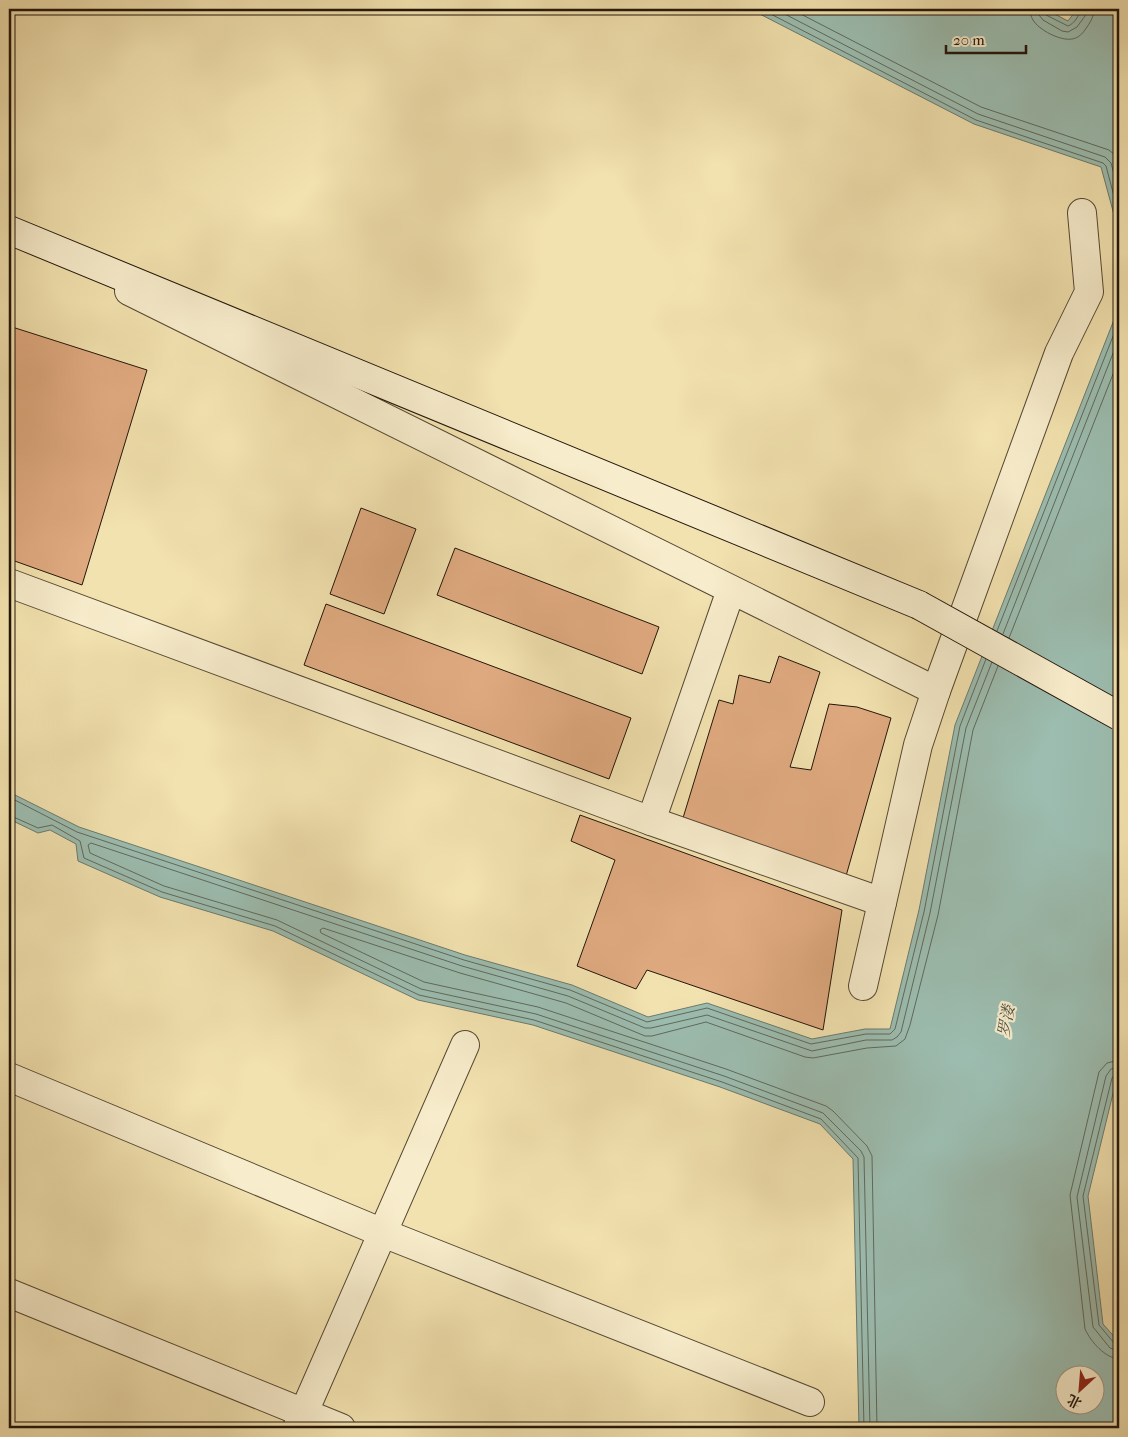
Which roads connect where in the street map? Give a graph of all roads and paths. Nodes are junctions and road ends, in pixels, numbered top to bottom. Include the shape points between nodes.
1 (1082, 213) dead end
2 (9, 231) edge
3 (9, 583) edge
4 (731, 590) junction
5 (936, 691) junction
6 (1119, 716) edge
7 (651, 821) junction
8 (882, 902) junction
9 (863, 986) dead end
10 (464, 1045) dead end
11 (9, 1077) edge
12 (383, 1233) junction
13 (9, 1293) edge
14 (810, 1402) dead end
15 (301, 1421) edge
16 (341, 1428) edge

1 - 5 street via 1089,292 1059,353
2 - 4 street
2 - 6 street, bridge via 919,605
3 - 7 street
4 - 5 street
4 - 7 street
5 - 8 street via 918,746
7 - 8 street
8 - 9 street
10 - 12 street
11 - 12 street
12 - 14 street
12 - 15 street
13 - 15 street
15 - 16 street

